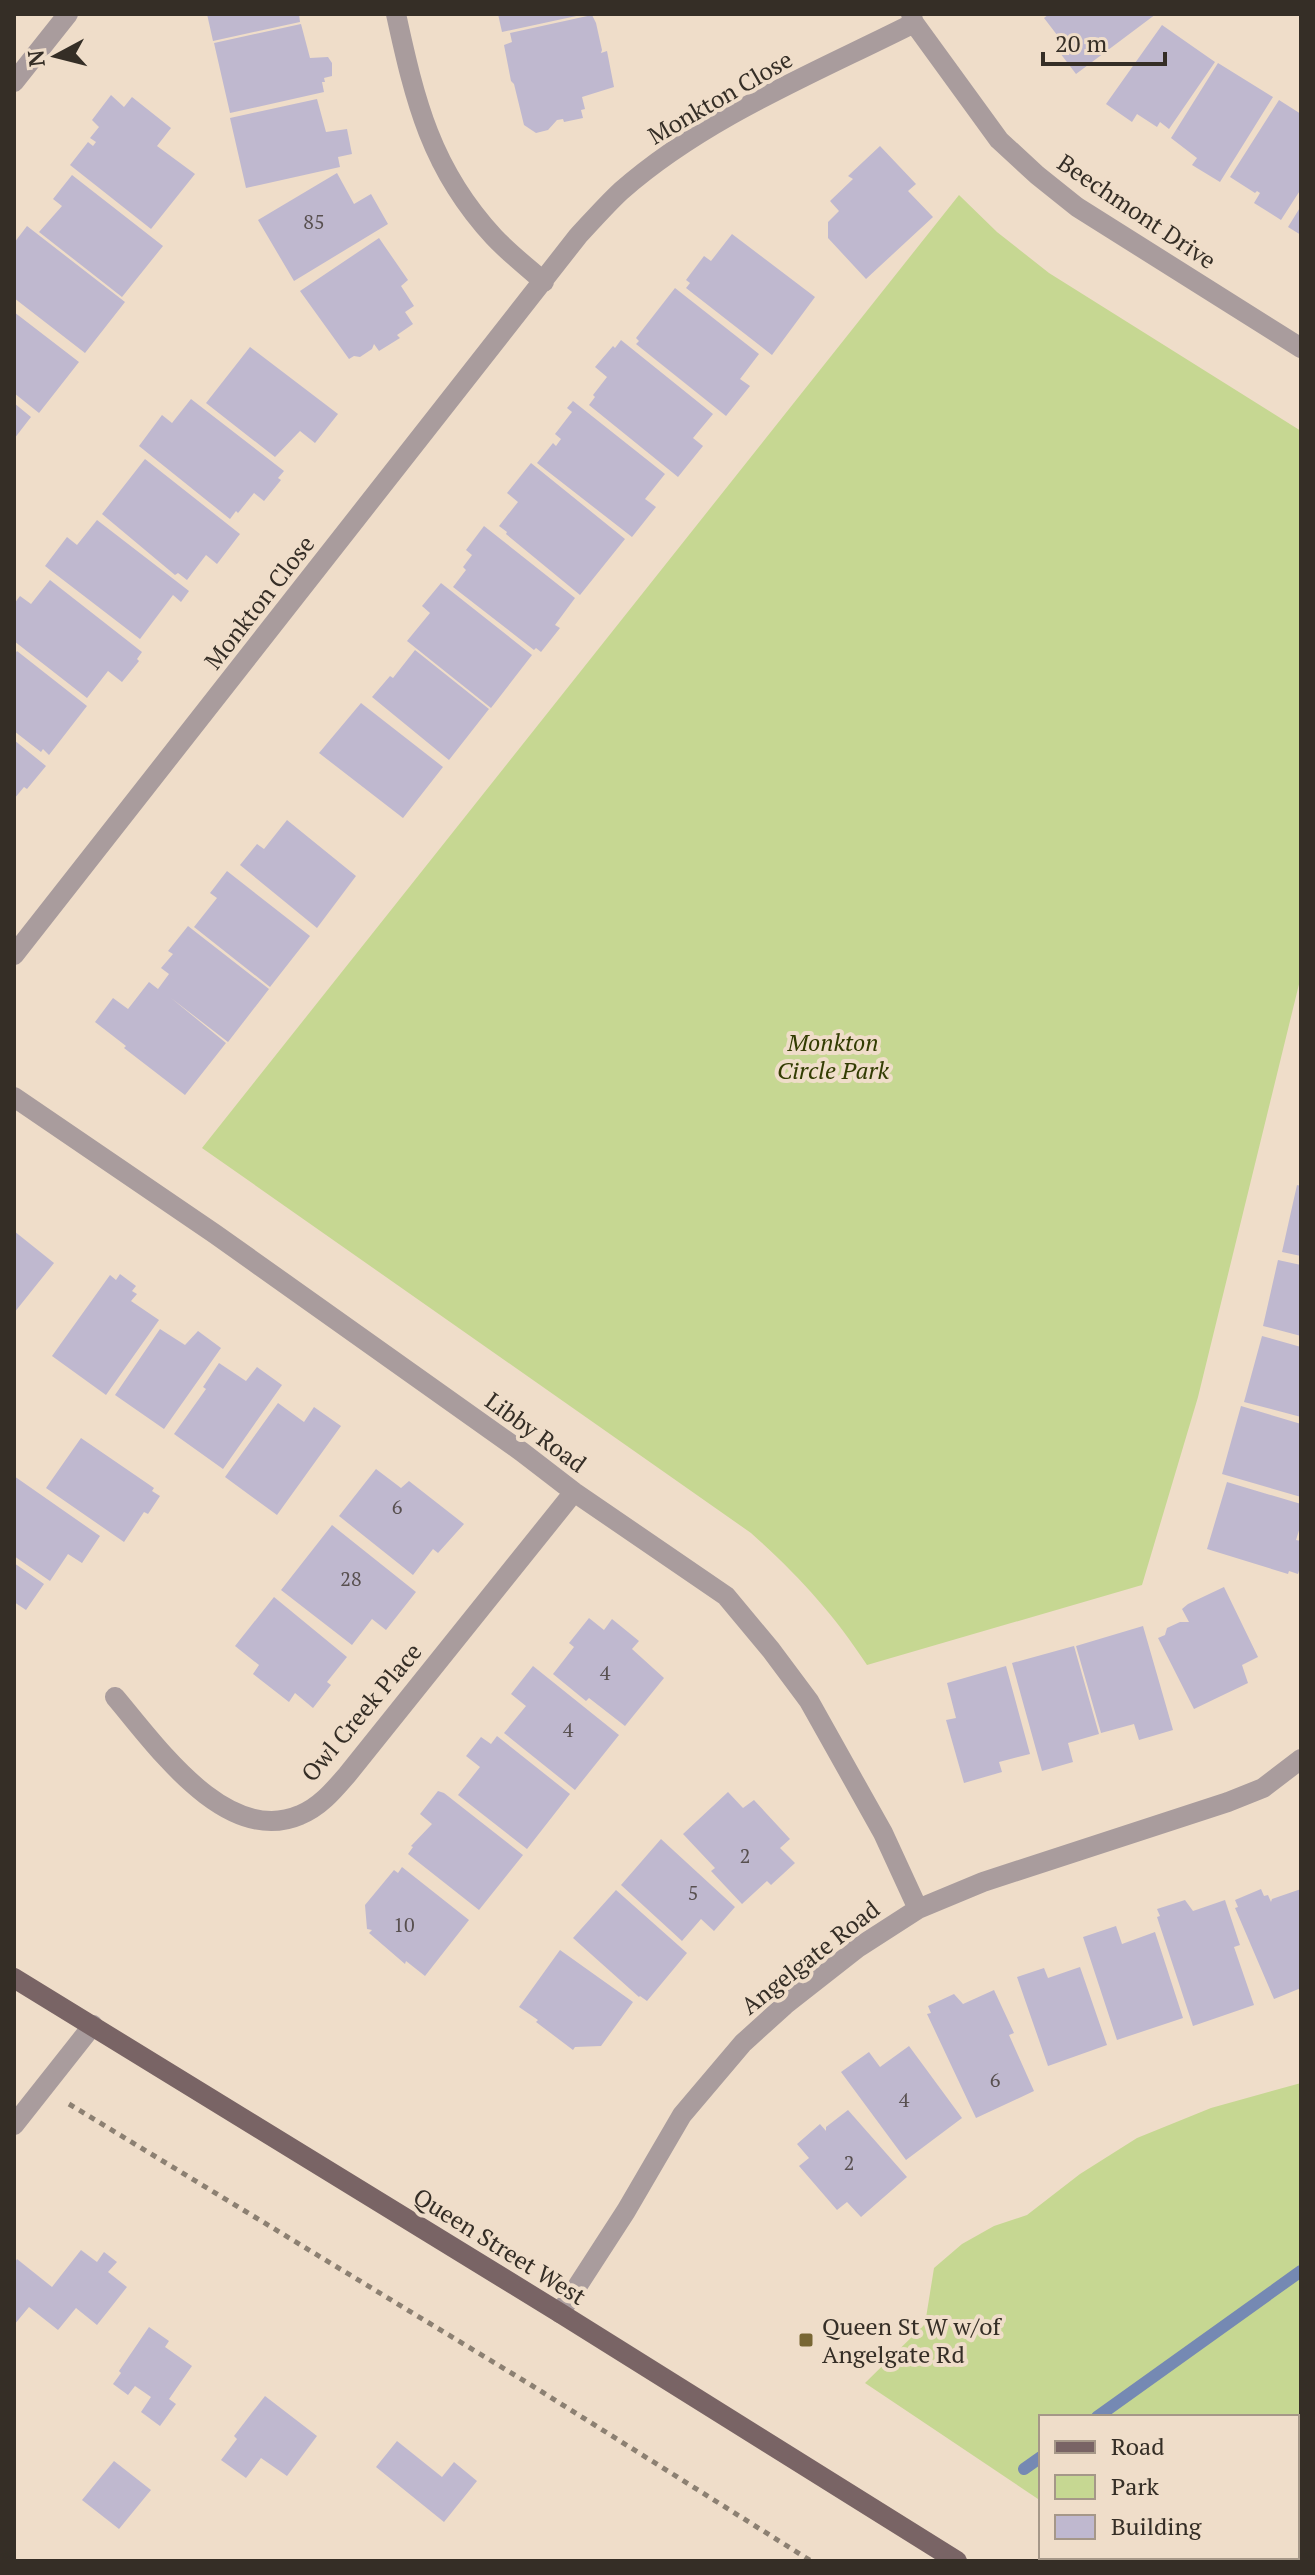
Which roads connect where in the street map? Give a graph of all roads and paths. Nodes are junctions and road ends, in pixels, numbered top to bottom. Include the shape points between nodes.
1 (68, 14) edge
2 (396, 14) edge
3 (912, 19) edge
4 (14, 82) edge
5 (544, 282) junction
6 (1301, 348) edge
7 (14, 955) edge
8 (14, 1097) edge
9 (574, 1492) junction
10 (115, 1697) dead end
11 (1301, 1759) edge
12 (918, 1909) junction
13 (14, 1978) edge
14 (93, 2025) junction
15 (43, 2088) junction
16 (14, 2125) edge
17 (560, 2313) junction
18 (811, 2561) edge
19 (957, 2561) edge

1 - 4 street
2 - 5 street via 421,117 440,163 495,238
3 - 5 street, Monkton Close via 660,161 620,192
3 - 6 street, Beechmont Drive via 999,140 1037,175 1077,207
5 - 7 street, Monkton Close
8 - 9 street, Libby Road
9 - 10 street, Owl Creek Place via 347,1775 327,1798 300,1815 273,1821 244,1816 212,1799 182,1776
9 - 12 street, Libby Road via 726,1596 771,1650 809,1701 883,1833
11 - 12 street, Angelgate Road via 1263,1788 1228,1802 983,1882
12 - 17 street, Angelgate Road via 859,1947 743,2043 682,2115
13 - 14 main road, Queen Street West
14 - 15 street
14 - 17 main road, Queen Street West
15 - 16 street
15 - 18 path
17 - 19 main road, Queen Street West

